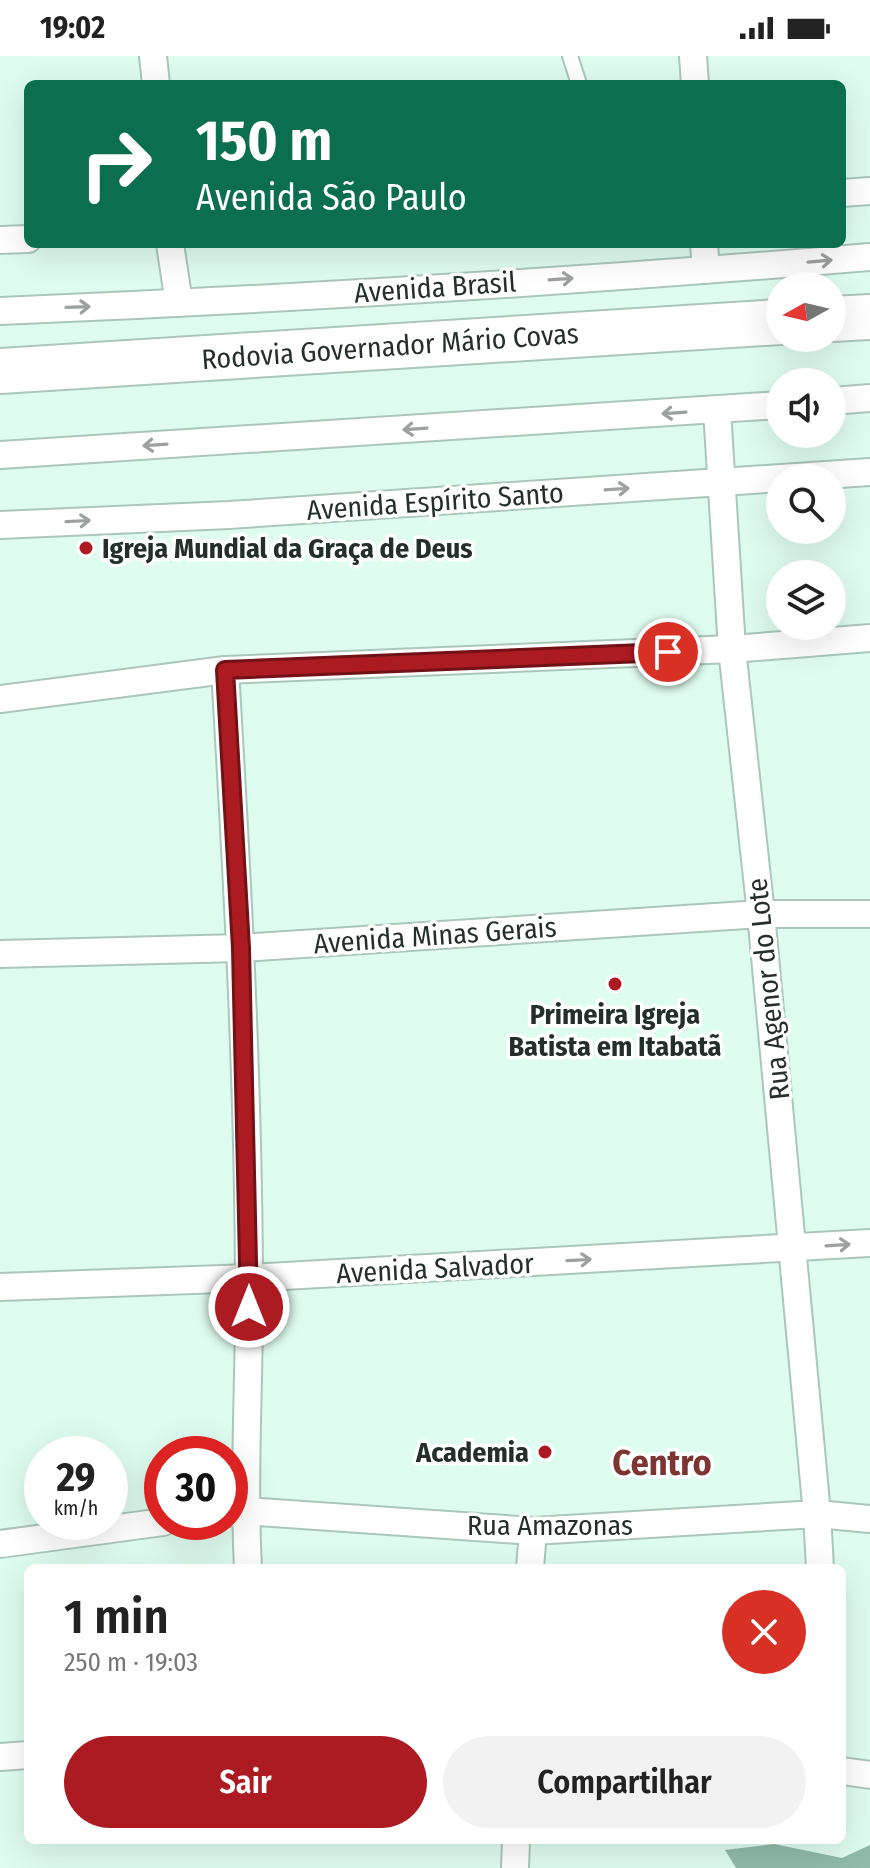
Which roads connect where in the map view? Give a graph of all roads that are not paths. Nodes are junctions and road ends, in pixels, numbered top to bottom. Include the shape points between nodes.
1 (153, 56) edge
2 (570, 56) edge
3 (693, 56) edge
4 (156, 80) edge
5 (578, 80) edge
6 (695, 80) edge
7 (870, 191) edge
8 (846, 193) edge
9 (24, 239) edge
10 (0, 240) edge
11 (171, 248) edge
12 (705, 257) edge
13 (870, 257) edge
14 (179, 303) junction
15 (0, 311) edge
16 (870, 317) edge
17 (846, 318) edge
18 (766, 323) edge
19 (0, 371) edge
20 (870, 398) edge
21 (846, 400) edge
22 (766, 406) edge
23 (717, 410) junction
24 (0, 455) edge
25 (870, 472) edge
26 (723, 481) junction
27 (0, 525) edge
28 (870, 638) edge
29 (732, 649) junction
30 (225, 670) junction
31 (0, 699) edge
32 (761, 914) junction
33 (870, 914) edge
34 (241, 948) junction
35 (0, 954) edge
36 (870, 1243) edge
37 (793, 1249) junction
38 (249, 1278) junction
39 (0, 1287) edge
40 (242, 1436) edge
41 (248, 1513) edge
42 (817, 1514) junction
43 (870, 1519) edge
44 (144, 1525) edge
45 (533, 1531) junction
46 (243, 1540) edge
47 (0, 1544) edge
48 (247, 1564) edge
49 (530, 1564) edge
50 (820, 1564) edge
51 (24, 1755) edge
52 (0, 1757) edge
53 (846, 1772) edge
54 (870, 1775) edge
55 (516, 1844) edge
56 (515, 1868) edge

1 - 4 street
2 - 5 lane
3 - 6 street
7 - 8 street
9 - 10 street
11 - 14 street
12 -> 13 street, Avenida Brasil
14 -> 12 street, Avenida Brasil
15 -> 14 street, Avenida Brasil
16 - 17 highway
18 - 19 highway, Rodovia Governador Mário Covas
20 - 21 street
22 - 23 street
23 -> 24 street
23 - 26 street, Rua Agenor do Lote
25 - 26 street, Avenida Espírito Santo
27 -> 26 street, Avenida Espírito Santo
26 - 29 street, Rua Agenor do Lote
28 - 29 street
29 - 30 street
29 - 32 street, Rua Agenor do Lote
30 - 31 street
30 - 34 street
32 - 33 street, Avenida Minas Gerais
32 - 34 street, Avenida Minas Gerais
32 - 37 street, Rua Agenor do Lote
34 - 35 street, Avenida Minas Gerais
34 - 38 street
37 -> 36 street, Avenida Salvador
38 -> 37 street, Avenida Salvador
37 - 42 street, Rua Agenor do Lote
38 - 39 street, Avenida Salvador
38 - 40 street
41 - 45 street, Rua Amazonas
42 - 43 street, Rua Amazonas
42 - 45 street, Rua Amazonas
42 - 50 street, Rua Agenor do Lote
44 - 47 street
45 - 49 street
46 - 48 street
51 - 52 street
53 - 54 street
55 - 56 street

